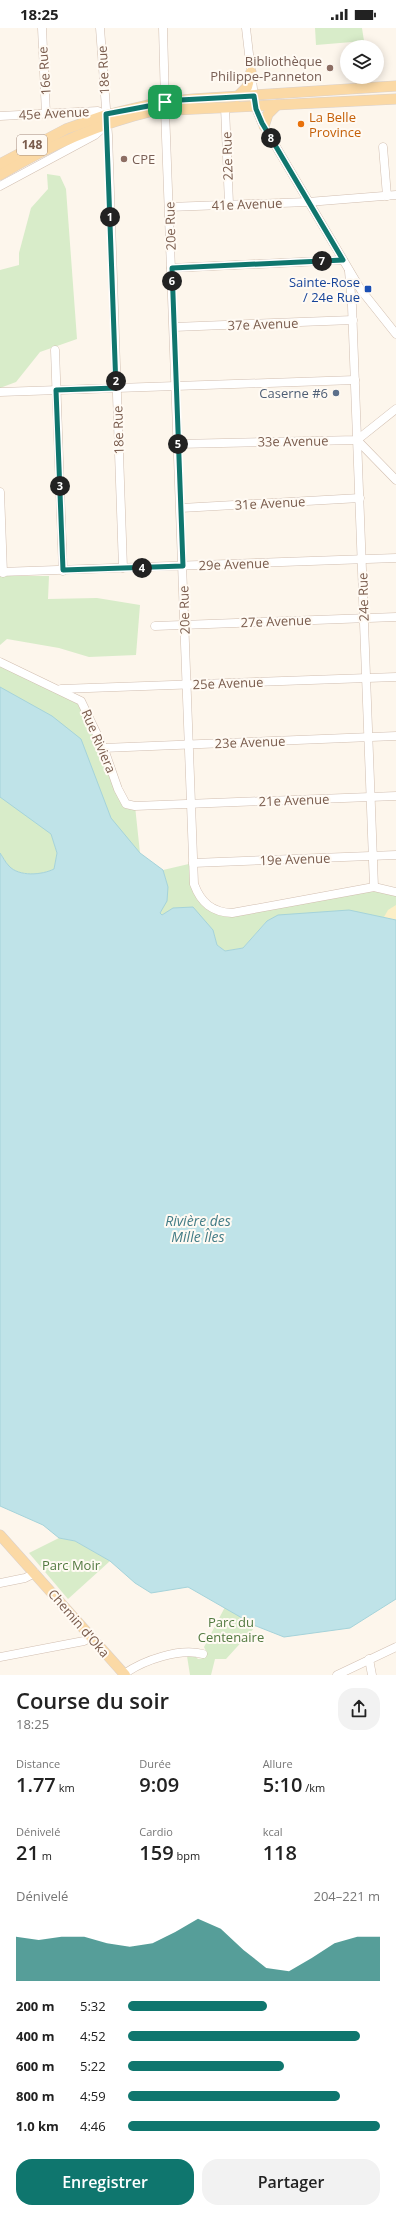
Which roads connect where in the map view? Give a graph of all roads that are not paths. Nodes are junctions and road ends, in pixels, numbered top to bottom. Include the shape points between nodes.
1 (42, 28) edge
2 (100, 28) edge
3 (163, 28) edge
4 (246, 28) edge
5 (251, 72) junction
6 (396, 86) edge
7 (237, 97) junction
8 (396, 100) edge
9 (255, 101) junction
10 (277, 105) junction
11 (165, 106) junction
12 (225, 107) junction
13 (46, 114) junction
14 (0, 116) edge
15 (107, 119) junction
16 (264, 126) junction
17 (383, 147) dead end
18 (0, 164) edge
19 (0, 175) edge
20 (0, 186) edge
21 (396, 195) edge
22 (387, 196) junction
23 (308, 202) junction
24 (229, 204) junction
25 (169, 207) junction
26 (343, 260) junction
27 (172, 268) junction
28 (349, 271) junction
29 (368, 300) junction
30 (352, 306) junction
31 (353, 320) junction
32 (174, 327) junction
33 (396, 333) edge
34 (55, 350) dead end
35 (355, 380) junction
36 (176, 386) junction
37 (116, 388) junction
38 (56, 390) junction
39 (0, 392) edge
40 (396, 409) edge
41 (358, 440) junction
42 (178, 444) junction
43 (396, 480) edge
44 (0, 492) edge
45 (360, 498) junction
46 (180, 508) junction
47 (0, 512) edge
48 (396, 558) edge
49 (362, 560) junction
50 (183, 566) junction
51 (123, 568) junction
52 (63, 570) junction
53 (2, 572) edge
54 (396, 617) edge
55 (364, 619) junction
56 (185, 624) junction
57 (155, 626) dead end
58 (0, 662) edge
59 (396, 677) edge
60 (366, 678) junction
61 (187, 685) junction
62 (59, 689) junction
63 (396, 736) edge
64 (368, 737) junction
65 (190, 744) junction
66 (104, 748) junction
67 (396, 796) edge
68 (371, 797) junction
69 (192, 804) junction
70 (373, 856) junction
71 (396, 856) edge
72 (193, 863) junction
73 (374, 887) junction
74 (396, 892) edge
75 (0, 1535) edge
76 (35, 1573) junction
77 (0, 1583) edge
78 (92, 1637) junction
79 (396, 1648) edge
80 (203, 1654) dead end
81 (0, 1656) edge
82 (369, 1659) junction
83 (124, 1674) edge
84 (337, 1675) edge
85 (372, 1675) edge

1 - 13 street, 16e Rue
2 - 15 street, 18e Rue
3 - 11 street, 20e Rue
4 - 5 street
5 - 7 main road via 247,87
5 - 9 street
6 - 9 main road, 148
7 - 9 main road, 148
7 - 11 main road, 148
8 - 10 main road, 148
9 - 10 main road, 148
9 - 12 main road, 148
9 - 16 street
10 - 16 main road via 268,114
11 - 12 main road, 148
11 - 15 main road, 148 via 139,114
11 - 25 street, 20e Rue
12 - 24 street, 22e Rue
13 - 14 street, 45e Avenue
13 - 15 street, 45e Avenue via 98,111
15 - 18 main road, 148 via 53,135
15 - 19 main road, 148
15 - 20 street via 95,135
15 - 37 street, 18e Rue
16 - 23 street
17 - 22 street
21 - 22 street, 41e Avenue
22 - 23 street, 41e Avenue
23 - 24 street, 41e Avenue
23 - 26 street
24 - 25 street, 41e Avenue
25 - 27 street, 20e Rue
26 - 27 street
26 - 28 street
27 - 32 street, 20e Rue
28 - 29 street
28 - 30 street, 24e Rue
29 - 30 street via 358,301
29 - 33 street
30 - 31 street, 24e Rue
31 - 32 street, 37e Avenue
31 - 35 street, 24e Rue
32 - 36 street, 20e Rue
34 - 38 street
35 - 36 street
35 - 41 street, 24e Rue
36 - 37 street
36 - 42 street, 20e Rue
37 - 38 street
37 - 51 street, 18e Rue
38 - 39 street
38 - 52 street
40 - 41 street
41 - 42 street, 33e Avenue
41 - 43 street
41 - 45 street, 24e Rue
42 - 46 street, 20e Rue
44 - 47 street
45 - 46 street, 31e Avenue
45 - 49 street, 24e Rue
46 - 50 street, 20e Rue
47 - 53 street
48 - 49 street, 29e Avenue
49 - 50 street, 29e Avenue
49 - 55 street, 24e Rue
50 - 51 street, 29e Avenue
50 - 56 street, 20e Rue
51 - 52 street, 29e Avenue
52 - 53 street, 29e Avenue
54 - 55 street, 27e Avenue
55 - 56 street, 27e Avenue
55 - 60 street, 24e Rue
56 - 57 street, 27e Avenue
56 - 61 street, 20e Rue
58 - 62 street, Rue Riviera
59 - 60 street, 25e Avenue
60 - 61 street, 25e Avenue
60 - 64 street, 24e Rue
61 - 62 street, 25e Avenue
61 - 65 street, 20e Rue
62 - 66 street, Rue Riviera via 81,701
63 - 64 street, 23e Avenue
64 - 65 street, 23e Avenue
64 - 68 street, 24e Rue
65 - 66 street, 23e Avenue
65 - 69 street, 20e Rue
66 - 69 street, Rue Riviera via 126,804
67 - 68 street, 21e Avenue
68 - 69 street, 21e Avenue
68 - 70 street, 24e Rue
69 - 72 street, 20e Rue
70 - 71 street, 19e Avenue
70 - 72 street, 19e Avenue
70 - 73 street, 24e Rue
72 - 73 street, 20e Rue via 194,884 198,894 213,910 232,913
73 - 74 street
75 - 76 main road, Chemin d'Oka
76 - 77 street via 25,1578
76 - 78 main road, Chemin d'Oka
78 - 81 street via 84,1641
78 - 83 main road, Chemin d'Oka
79 - 82 street
80 - 83 street via 189,1652 169,1655
82 - 84 street
82 - 85 street

